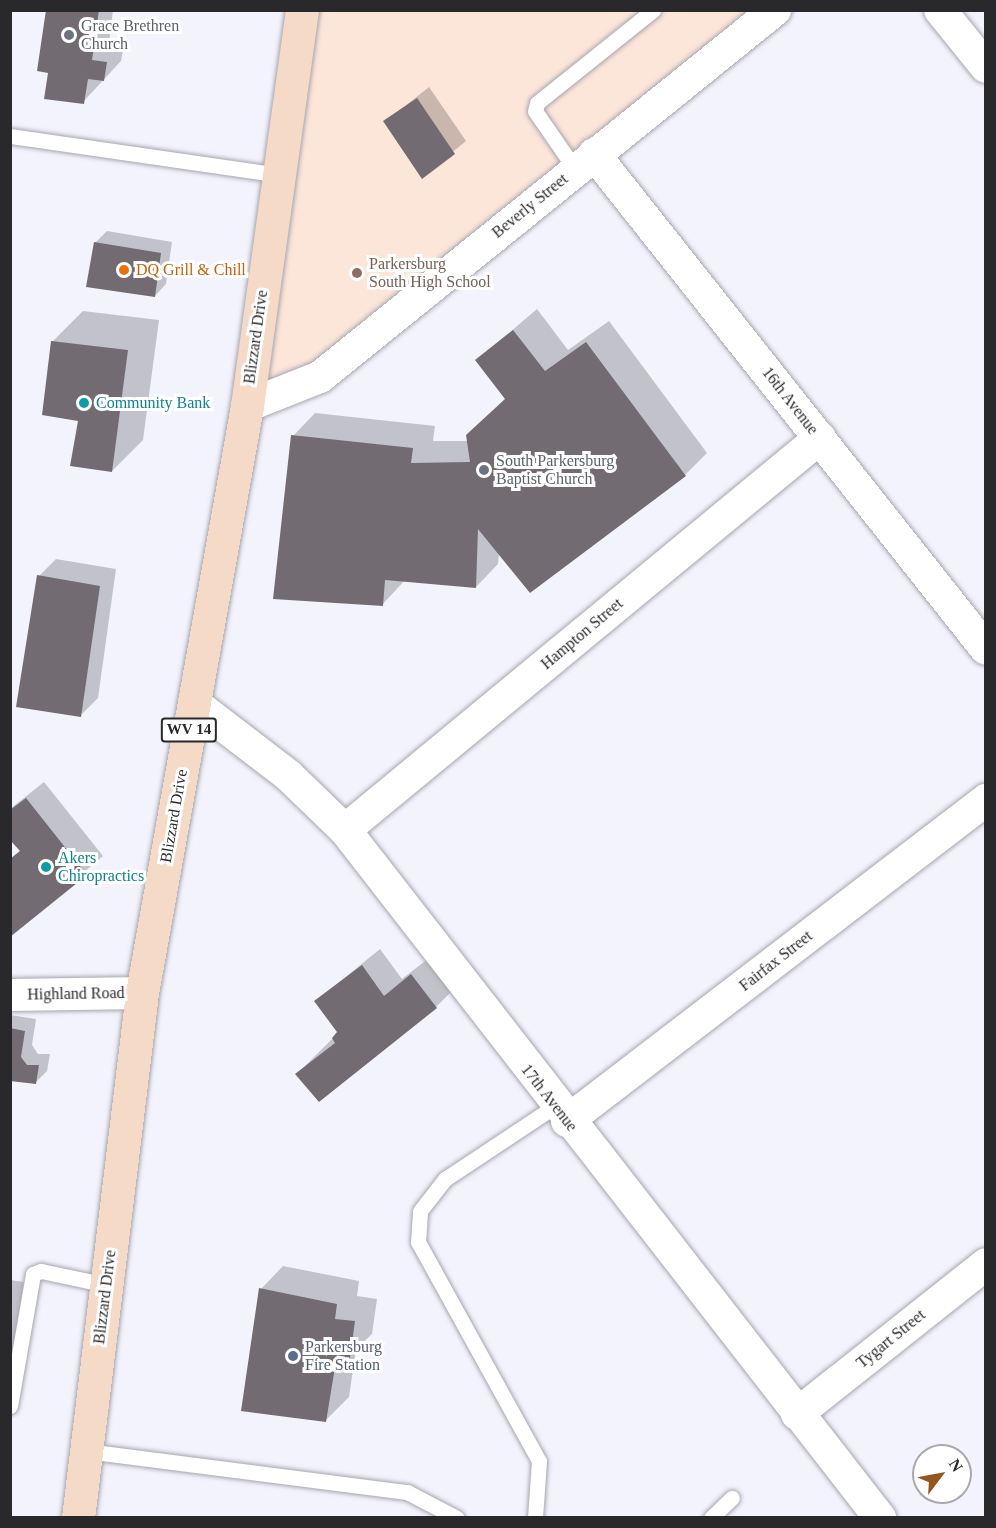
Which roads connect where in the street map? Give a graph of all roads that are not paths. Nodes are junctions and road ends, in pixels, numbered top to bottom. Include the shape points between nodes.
1 (302, 10) edge
2 (653, 10) edge
3 (775, 10) edge
4 (940, 10) edge
5 (986, 67) edge
6 (10, 136) edge
7 (584, 161) junction
8 (279, 176) junction
9 (247, 406) junction
10 (820, 438) junction
11 (986, 649) edge
12 (194, 703) junction
13 (986, 800) edge
14 (345, 830) junction
15 (142, 993) junction
16 (10, 995) edge
17 (561, 1114) junction
18 (986, 1264) edge
19 (107, 1285) junction
20 (10, 1406) edge
21 (797, 1414) junction
22 (86, 1451) junction
23 (732, 1498) dead end
24 (78, 1518) edge
25 (457, 1518) edge
26 (535, 1518) edge
27 (711, 1518) edge
28 (879, 1518) edge

1 - 8 main road, Blizzard Drive / WV 14
2 - 7 lane via 537,103 535,111
3 - 7 street, Beverly Street
4 - 5 street
6 - 8 lane
7 - 9 street, Beverly Street via 320,377
7 - 10 street, 16th Avenue
8 - 9 main road, Blizzard Drive / WV 14
9 - 12 main road, Blizzard Drive / WV 14
10 - 11 street, 16th Avenue
10 - 14 street, Hampton Street
12 - 14 street, 17th Avenue via 289,776
12 - 15 main road, Blizzard Drive / WV 14
13 - 17 street, Fairfax Street
14 - 17 street, 17th Avenue
15 - 16 street, Highland Road
15 - 19 main road, Blizzard Drive / WV 14
17 - 21 street, 17th Avenue
17 - 26 lane via 445,1179 420,1211 418,1242 539,1461
18 - 21 street, Tygart Street
19 - 20 lane via 41,1271 33,1274
19 - 22 main road, Blizzard Drive / WV 14
21 - 28 street, 17th Avenue
22 - 24 main road, Blizzard Drive / WV 14
22 - 25 lane via 407,1492
23 - 27 lane

